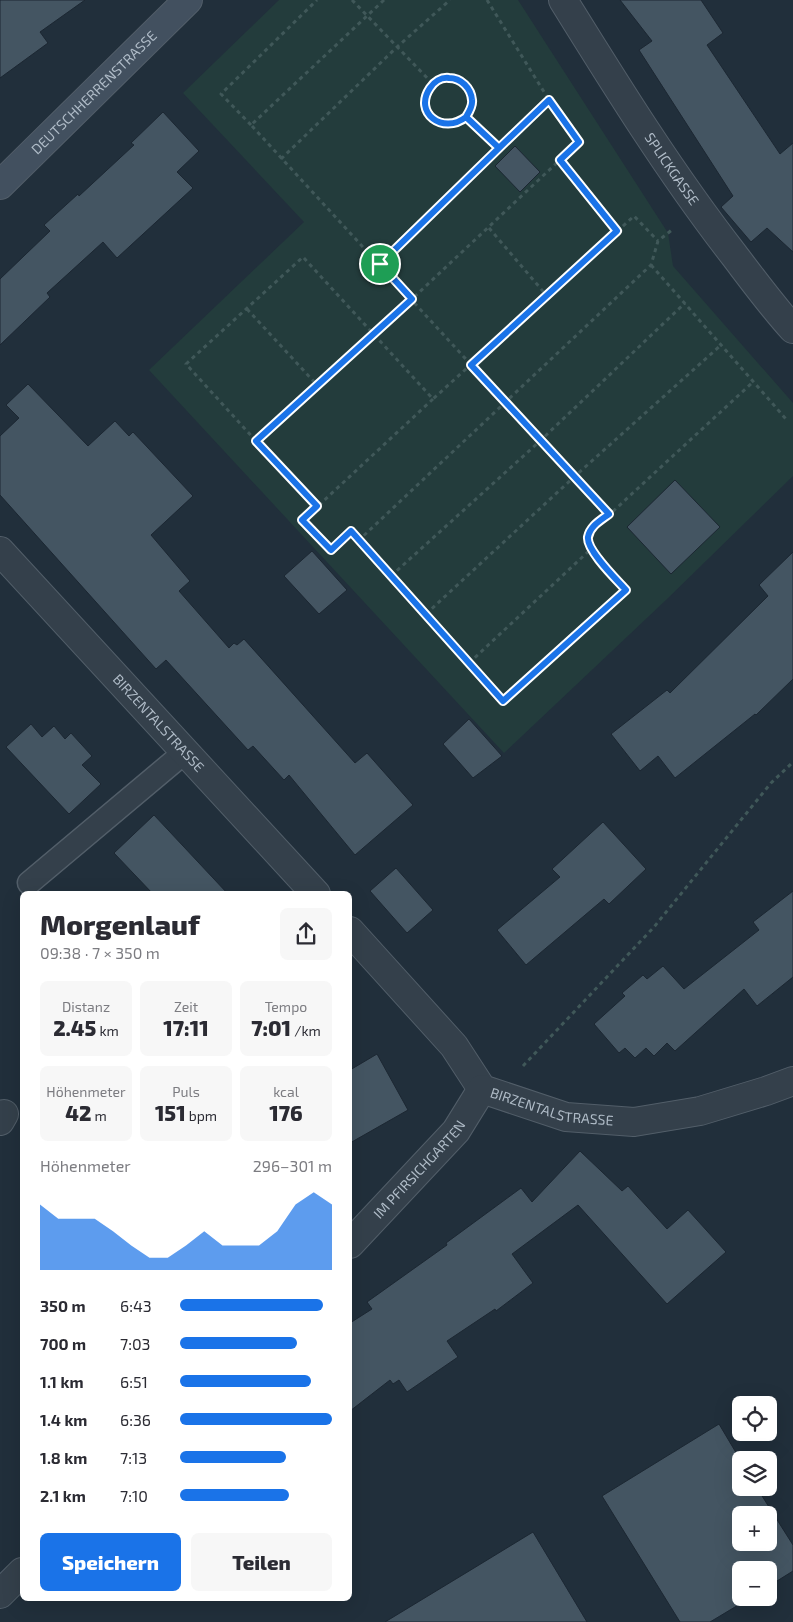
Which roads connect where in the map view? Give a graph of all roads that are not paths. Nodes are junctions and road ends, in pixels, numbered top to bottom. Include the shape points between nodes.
1 (188, 0) edge
2 (563, 0) edge
3 (0, 184) edge
4 (793, 329) edge
5 (0, 551) edge
6 (185, 752) junction
7 (29, 883) dead end
8 (313, 891) edge
9 (352, 933) edge
10 (793, 1081) edge
11 (490, 1092) junction
12 (352, 1242) edge
13 (20, 1574) edge
14 (0, 1594) edge

1 - 3 street, DEUTSCHHERRENSTRASSE
2 - 4 street, SPLICKGASSE via 699,210
5 - 6 street, BIRZENTALSTRASSE
6 - 7 lane
6 - 8 street, BIRZENTALSTRASSE
9 - 11 street, BIRZENTALSTRASSE via 454,1046
10 - 11 street, BIRZENTALSTRASSE via 700,1110 634,1122 566,1117
11 - 12 street, IM PFIRSICHGARTEN
13 - 14 street

